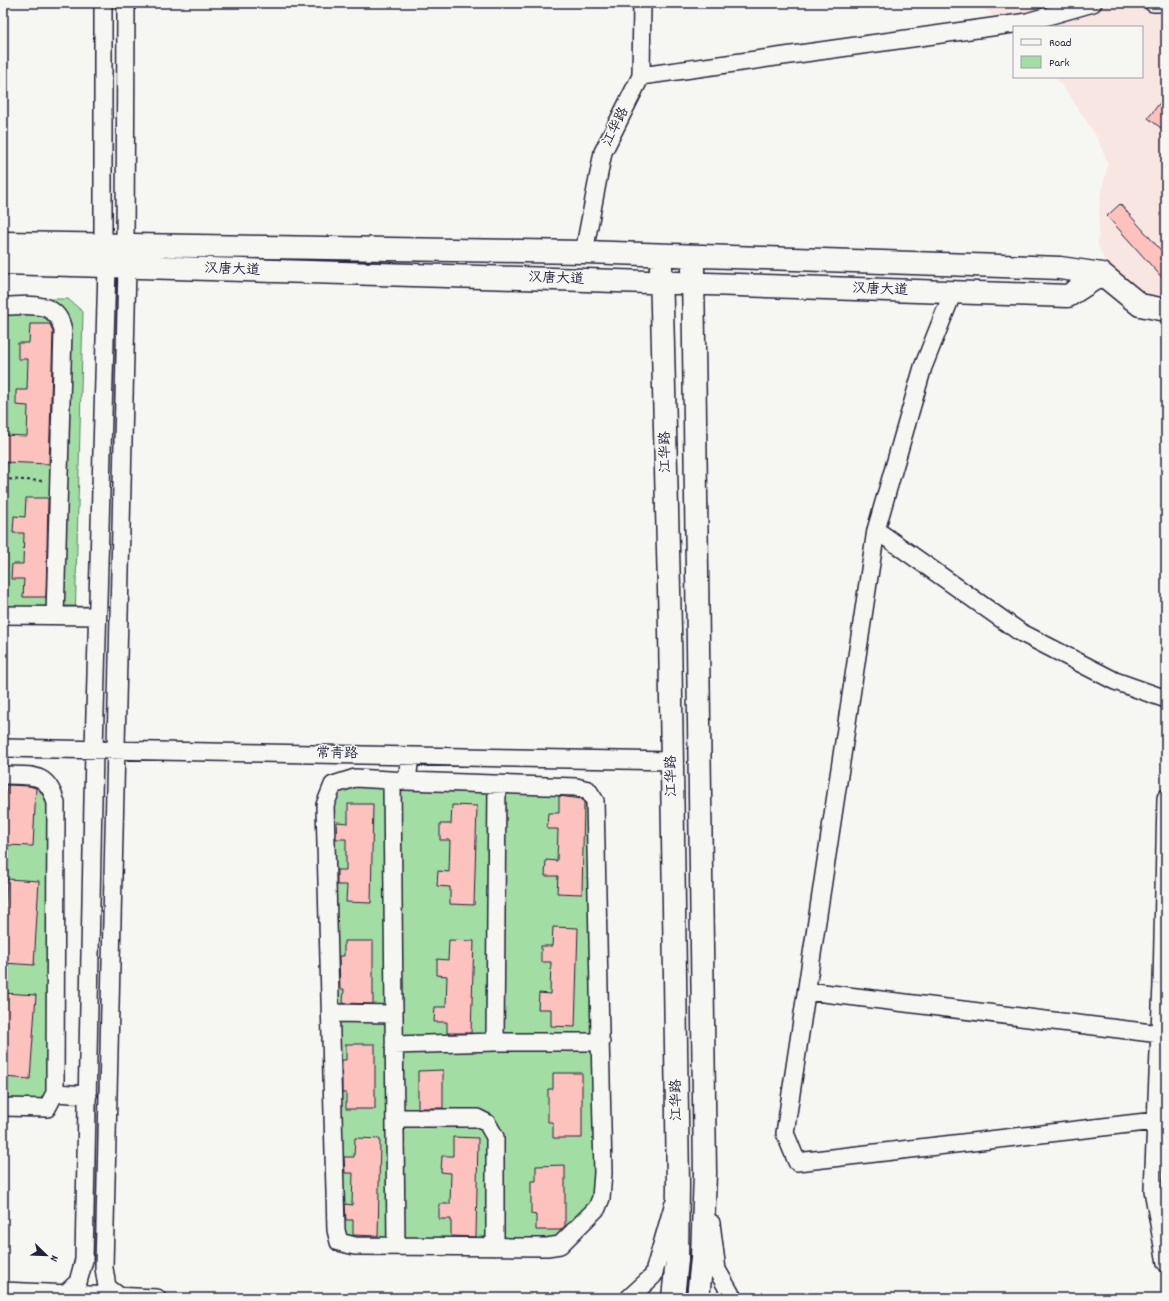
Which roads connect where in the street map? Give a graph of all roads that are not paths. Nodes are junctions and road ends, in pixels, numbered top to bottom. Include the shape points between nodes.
1 (103, 3) edge
2 (126, 3) edge
3 (642, 3) edge
4 (1093, 3) edge
5 (1153, 3) edge
6 (1159, 3) edge
7 (641, 76) junction
8 (3, 243) edge
9 (103, 244) junction
10 (125, 245) junction
11 (584, 252) junction
12 (661, 255) junction
13 (693, 256) junction
14 (3, 263) edge
15 (117, 266) junction
16 (1102, 274) junction
17 (661, 282) junction
18 (693, 283) junction
19 (953, 292) junction
20 (3, 306) edge
21 (1166, 310) edge
22 (876, 530) junction
23 (3, 615) edge
24 (55, 616) junction
25 (98, 616) junction
26 (1166, 699) edge
27 (3, 748) edge
28 (94, 750) junction
29 (115, 750) junction
30 (410, 756) junction
31 (514, 758) junction
32 (672, 761) junction
33 (3, 775) edge
34 (400, 781) junction
35 (497, 784) junction
36 (514, 785) junction
37 (1166, 798) edge
38 (807, 991) junction
39 (330, 1013) junction
40 (394, 1014) junction
41 (1160, 1034) junction
42 (495, 1042) junction
43 (600, 1042) junction
44 (394, 1045) junction
45 (55, 1093) junction
46 (88, 1095) junction
47 (3, 1108) edge
48 (395, 1118) junction
49 (1155, 1121) junction
50 (705, 1173) junction
51 (678, 1185) junction
52 (396, 1246) junction
53 (495, 1246) junction
54 (1166, 1262) edge
55 (3, 1291) edge
56 (65, 1294) junction
57 (119, 1296) junction
58 (157, 1298) edge
59 (629, 1298) edge
60 (673, 1298) edge
61 (698, 1298) edge
62 (733, 1298) edge

1 - 9 street
2 - 10 street
3 - 7 street, 江华路
4 - 7 street via 1027,22
5 - 6 street
7 - 11 street, 江华路 via 603,152
8 - 9 main road, 汉唐大道
9 - 10 main road, 汉唐大道
9 - 15 street
10 - 11 main road, 汉唐大道
10 - 15 street
11 - 12 main road, 汉唐大道
12 - 13 main road, 汉唐大道
12 - 17 main road, 江华路
13 - 16 main road, 汉唐大道 via 1060,268
13 - 18 main road, 江华路
14 - 15 main road, 汉唐大道
15 - 17 main road, 汉唐大道
15 - 25 street
15 - 29 street
16 - 19 main road, 汉唐大道 via 1068,296
16 - 21 main road via 1140,305
17 - 18 main road, 汉唐大道
17 - 32 main road, 江华路
18 - 19 main road, 汉唐大道
18 - 50 main road, 江华路
19 - 22 street via 924,367
20 - 24 street via 44,307 54,311 61,320 63,331
22 - 26 street via 1020,632 1114,681
22 - 38 street
23 - 24 street
24 - 25 street
25 - 28 street
27 - 28 street, 常青路
28 - 29 street, 常青路
28 - 46 street
29 - 30 street, 常青路
29 - 57 street via 104,1268 107,1286
30 - 31 street, 常青路
30 - 34 street
31 - 32 street, 常青路
31 - 36 street
32 - 51 main road, 江华路
33 - 45 street via 38,776 52,788 56,803
34 - 35 street
34 - 39 street via 355,778 333,785 325,806
34 - 40 street
35 - 36 street
35 - 42 street
36 - 43 street via 576,787 588,790 595,801
37 - 41 street
38 - 41 street
38 - 49 street via 786,1134 797,1162
39 - 40 street
39 - 52 street via 336,1230 339,1242 355,1246
40 - 44 street
41 - 49 street
42 - 43 street
42 - 44 street
43 - 53 street via 603,1173 601,1198 597,1208 560,1245
44 - 48 street
45 - 46 street
45 - 47 street via 47,1108
46 - 56 street via 84,1260 78,1282
48 - 52 street
48 - 53 street via 476,1118 487,1123 495,1138
49 - 54 street via 1153,1190
50 - 61 main road, 江华路
50 - 62 street via 717,1270
51 - 59 street via 653,1276
51 - 60 main road, 江华路 via 677,1260
52 - 53 street
55 - 56 street
56 - 57 street
57 - 58 street

